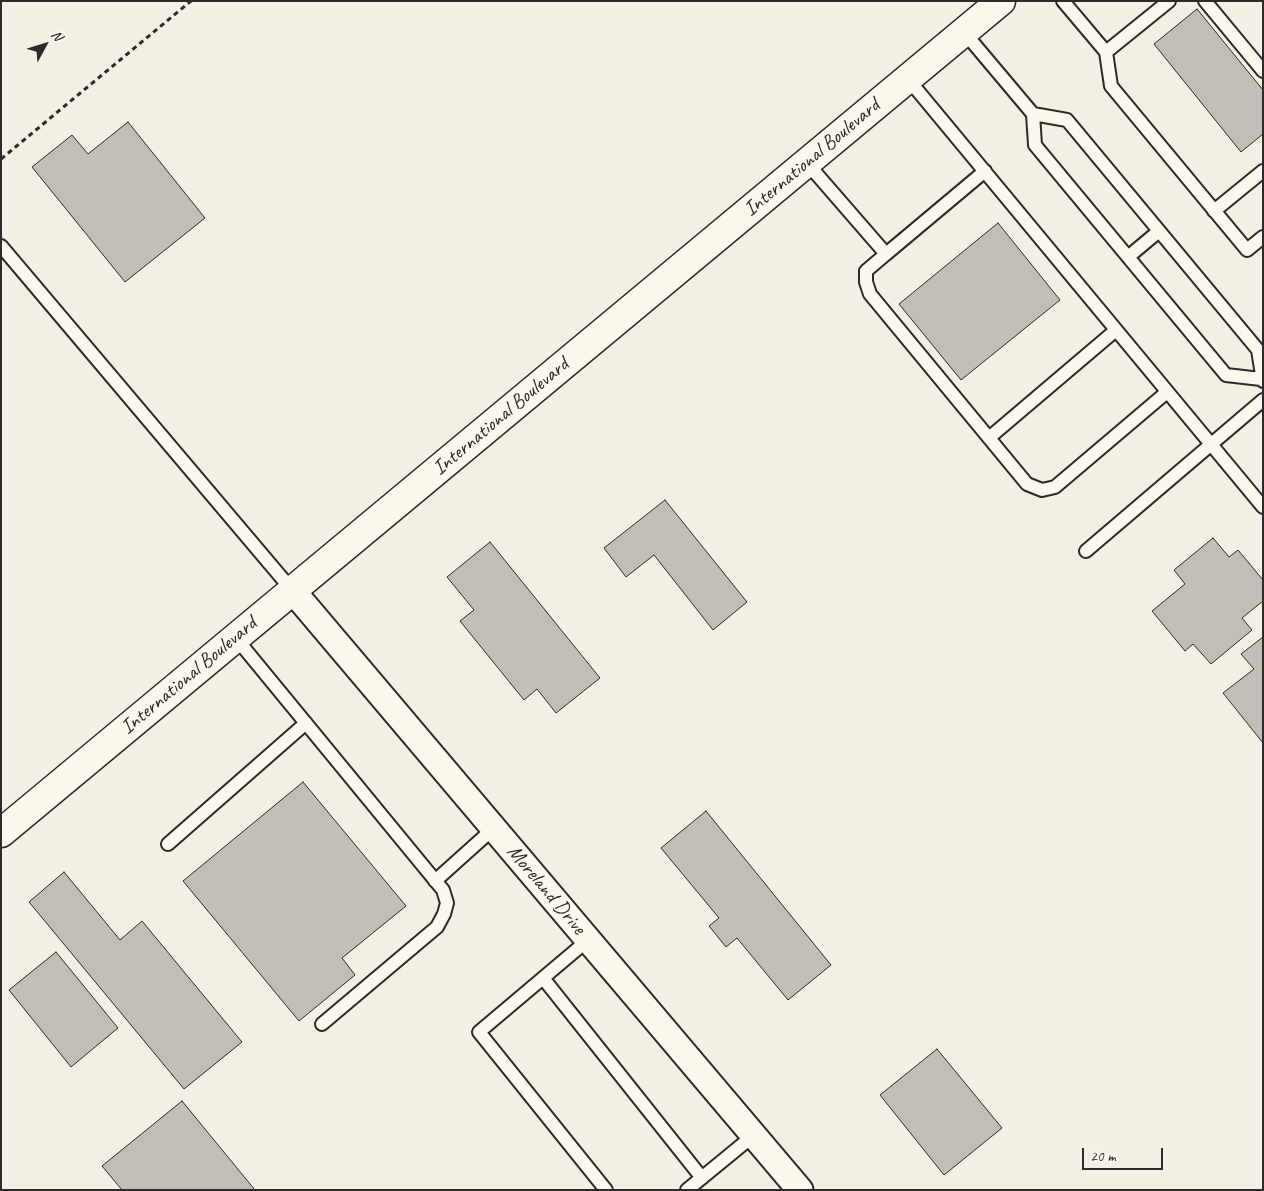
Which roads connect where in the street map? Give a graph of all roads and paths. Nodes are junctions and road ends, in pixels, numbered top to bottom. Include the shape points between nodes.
1 (191, 1) edge
2 (1001, 1) edge
3 (1063, 1) edge
4 (1169, 1) edge
5 (1205, 1) edge
6 (964, 32) junction
7 (1106, 52) junction
8 (1263, 71) edge
9 (908, 79) junction
10 (1033, 114) junction
11 (1, 159) edge
12 (807, 163) junction
13 (985, 171) junction
14 (1263, 171) edge
15 (1214, 211) junction
16 (1159, 231) junction
17 (1263, 237) edge
18 (1, 246) edge
19 (886, 254) junction
20 (1128, 257) junction
21 (1116, 330) junction
22 (1262, 380) edge
23 (1167, 392) junction
24 (1263, 400) edge
25 (990, 437) junction
26 (1210, 444) junction
27 (1263, 507) edge
28 (1086, 551) dead end
29 (292, 590) junction
30 (236, 638) junction
31 (306, 723) junction
32 (494, 828) junction
33 (1, 833) edge
34 (168, 844) dead end
35 (435, 880) junction
36 (588, 940) junction
37 (543, 978) junction
38 (322, 1024) dead end
39 (754, 1135) junction
40 (702, 1178) junction
41 (606, 1190) edge
42 (687, 1190) edge
43 (800, 1190) edge

1 - 11 path
2 - 6 main road, International Boulevard
3 - 7 lane
4 - 7 lane
5 - 8 lane
6 - 9 main road, International Boulevard
6 - 10 lane
7 - 15 lane via 1111,86
9 - 12 main road, International Boulevard
9 - 13 lane
10 - 16 lane via 1067,120
10 - 20 lane via 1036,144
12 - 19 lane
12 - 29 main road, International Boulevard
13 - 19 lane
13 - 21 lane
14 - 15 lane
15 - 17 lane via 1247,250
16 - 20 lane
16 - 22 lane via 1258,350
18 - 29 lane
19 - 25 lane via 866,271 870,294
20 - 22 lane via 1226,375
21 - 23 lane
21 - 25 lane
23 - 25 lane via 1055,487 1042,490 1027,484
23 - 26 lane
24 - 26 lane
26 - 27 lane
26 - 28 lane
29 - 30 main road, International Boulevard
29 - 32 street, Moreland Drive
30 - 31 lane
30 - 33 main road, International Boulevard
31 - 34 lane
31 - 35 lane
32 - 35 lane
32 - 36 street, Moreland Drive
35 - 38 lane via 447,902 437,927
36 - 37 lane
36 - 39 street, Moreland Drive
37 - 40 lane
37 - 41 lane via 479,1032
39 - 40 lane
39 - 43 street, Moreland Drive
40 - 42 lane

